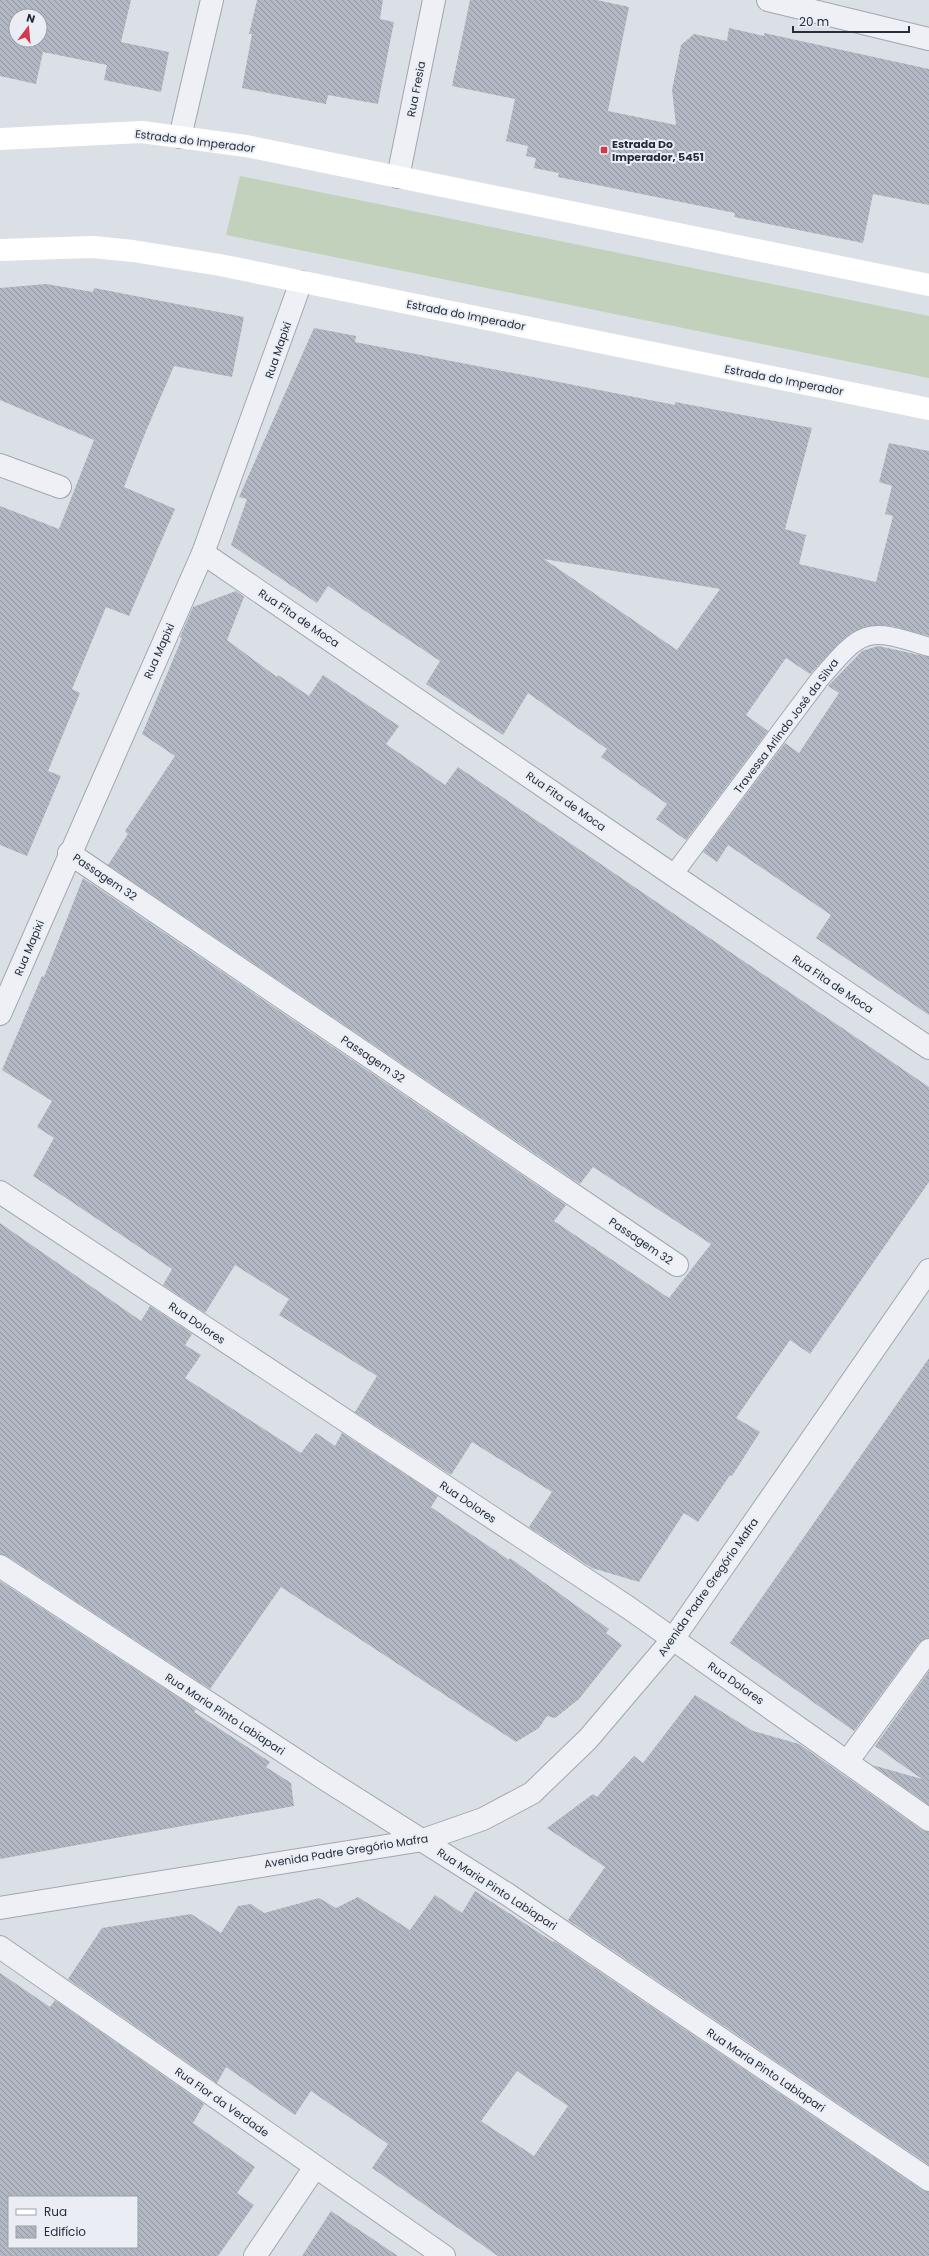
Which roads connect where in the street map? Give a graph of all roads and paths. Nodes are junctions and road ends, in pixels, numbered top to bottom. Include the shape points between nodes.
1 (212, 0) edge
2 (434, 0) edge
3 (768, 0) edge
4 (929, 39) edge
5 (180, 137) junction
6 (0, 139) edge
7 (398, 177) junction
8 (0, 250) edge
9 (301, 282) junction
10 (929, 285) edge
11 (929, 409) edge
12 (0, 465) edge
13 (60, 487) dead end
14 (203, 553) junction
15 (929, 646) edge
16 (69, 853) junction
17 (673, 875) junction
18 (0, 1014) edge
19 (929, 1048) edge
20 (0, 1192) edge
21 (677, 1265) dead end
22 (929, 1270) edge
23 (0, 1566) edge
24 (673, 1639) junction
25 (929, 1650) edge
26 (847, 1762) junction
27 (929, 1820) edge
28 (423, 1840) junction
29 (0, 1908) edge
30 (0, 1947) edge
31 (315, 2167) junction
32 (929, 2180) edge
33 (255, 2256) edge
34 (444, 2256) edge

1 - 5 street
2 - 7 street, Rua Fresia
3 - 4 street
5 - 6 main road, Estrada do Imperador via 142,132
5 - 7 main road, Estrada do Imperador via 246,146
7 - 10 main road, Estrada do Imperador
8 - 9 main road, Estrada do Imperador via 93,247 134,251
9 - 11 main road, Estrada do Imperador
9 - 14 street, Rua Mapixi
12 - 13 street
14 - 16 street, Rua Mapixi
14 - 17 street, Rua Fita de Moca
15 - 17 lane, Travessa Arlindo José da Silva via 896,636 879,634 867,635 842,653
16 - 18 street, Rua Mapixi
16 - 21 street, Passagem 32
17 - 19 street, Rua Fita de Moca
20 - 24 street, Rua Dolores
22 - 24 street, Avenida Padre Gregório Mafra
23 - 28 street, Rua Maria Pinto Labiapari via 325,1780
24 - 26 street, Rua Dolores
24 - 28 street, Avenida Padre Gregório Mafra via 588,1739 532,1793 483,1819
25 - 26 street
26 - 27 street, Rua Dolores
28 - 29 street, Avenida Padre Gregório Mafra
28 - 32 street, Rua Maria Pinto Labiapari
30 - 31 street, Rua Flor da Verdade
31 - 33 street
31 - 34 street, Rua Flor da Verdade

